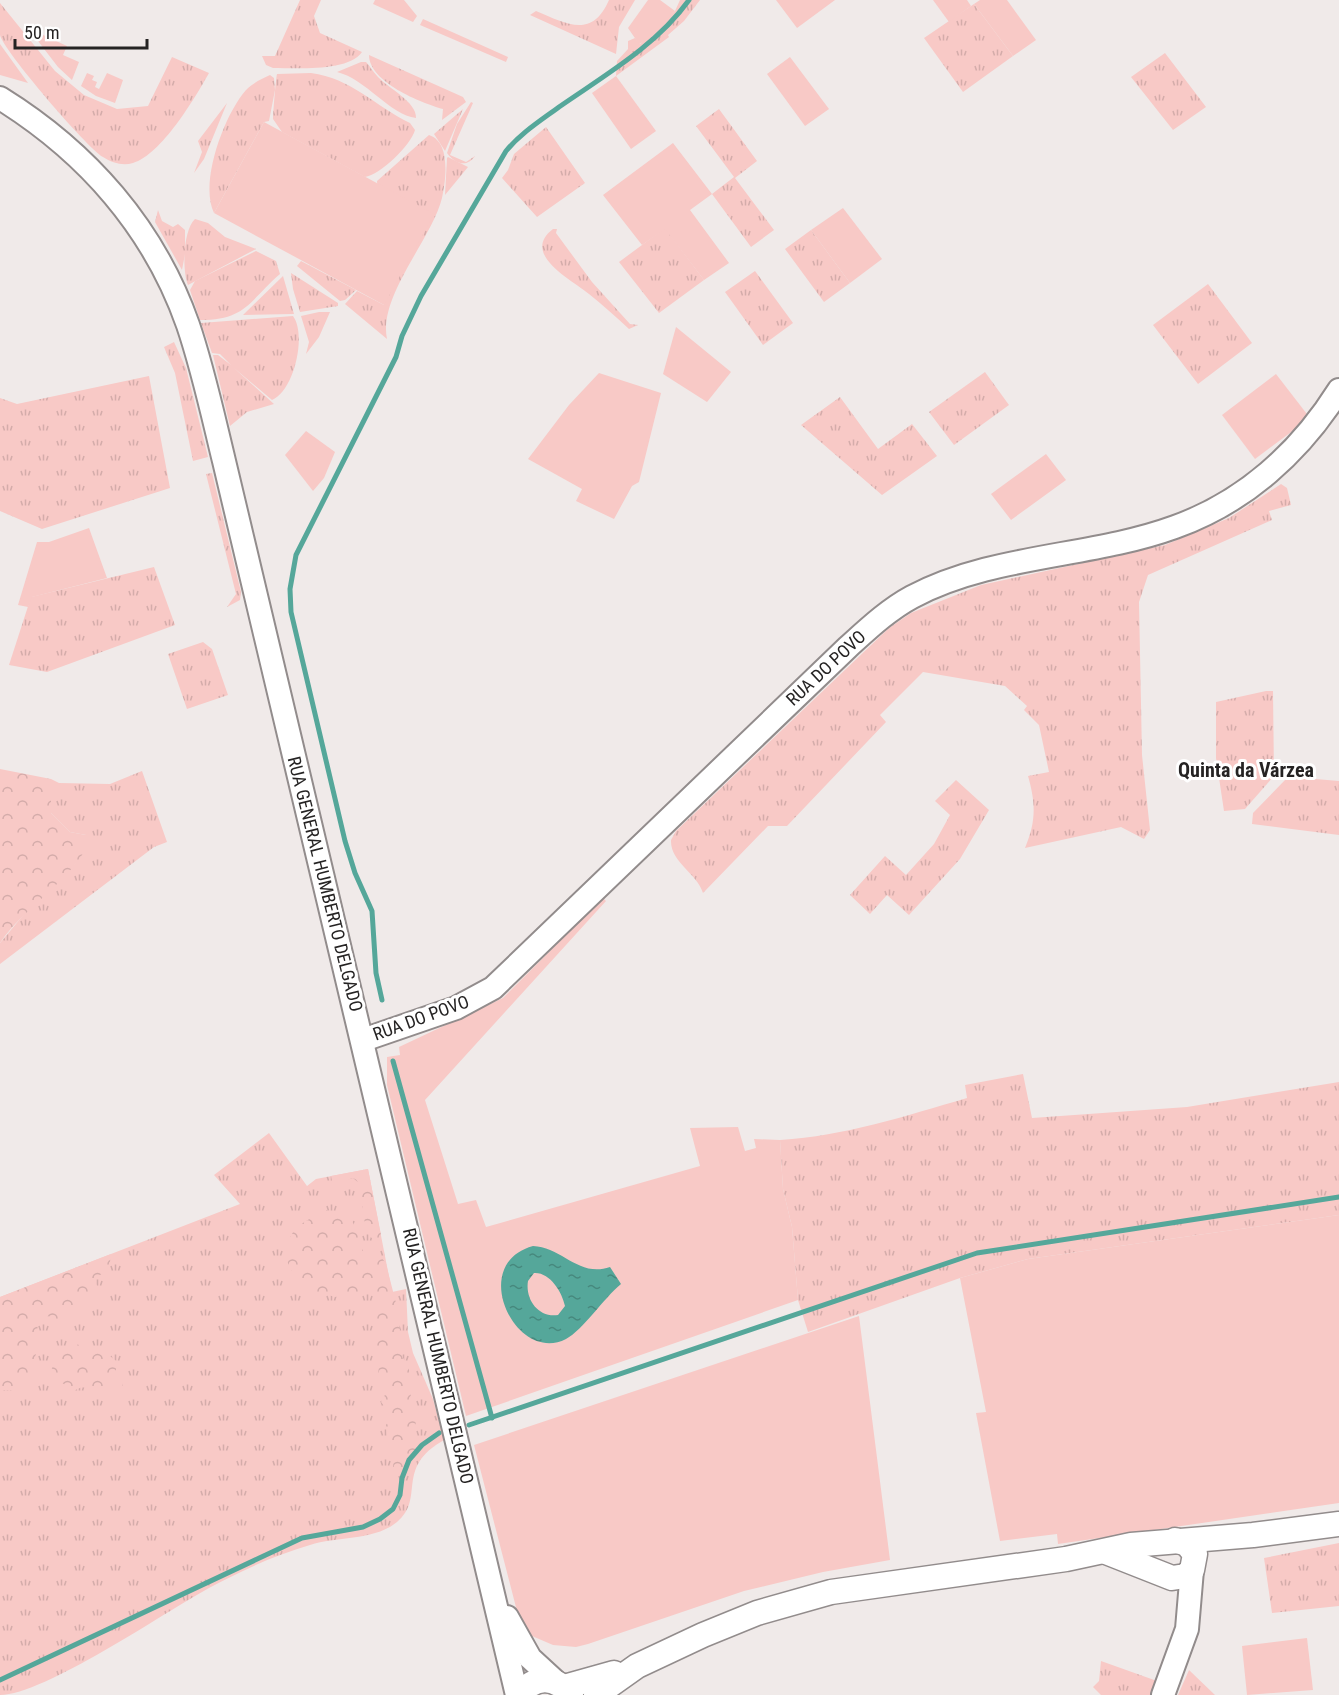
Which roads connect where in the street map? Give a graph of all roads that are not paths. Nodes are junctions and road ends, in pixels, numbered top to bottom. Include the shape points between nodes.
1 (0, 98) edge
2 (1339, 390) edge
3 (363, 1040) junction
4 (1339, 1524) edge
5 (1253, 1535) junction
6 (1173, 1540) junction
7 (1106, 1552) junction
8 (1192, 1569) junction
9 (1165, 1574) junction
10 (491, 1580) junction
11 (1184, 1637) junction
12 (637, 1666) junction
13 (563, 1688) edge
14 (518, 1695) edge
15 (596, 1695) edge
16 (1163, 1695) edge

1 - 3 main road, RUA GENERAL HUMBERTO DELGADO via 65,146 121,203 166,272 188,326
2 - 3 main road, RUA DO POVO via 1317,424 1286,459 1260,480 1197,518 1151,534 1002,566 912,597 848,647 493,988 456,1008
3 - 10 main road, RUA GENERAL HUMBERTO DELGADO
4 - 5 main road
5 - 6 main road
5 - 8 main road via 1214,1553
6 - 7 main road
6 - 8 main road via 1181,1540 1192,1548
6 - 9 main road via 1165,1543 1158,1554 1157,1561
7 - 9 main road
7 - 12 main road via 885,1583 804,1599 729,1623
8 - 9 main road via 1179,1578
8 - 11 main road
9 - 11 main road
10 - 13 main road, RUA GENERAL HUMBERTO DELGADO via 530,1658
10 - 14 main road, RUA GENERAL HUMBERTO DELGADO
11 - 16 main road
12 - 13 main road
12 - 15 main road
13 - 14 main road via 539,1680

